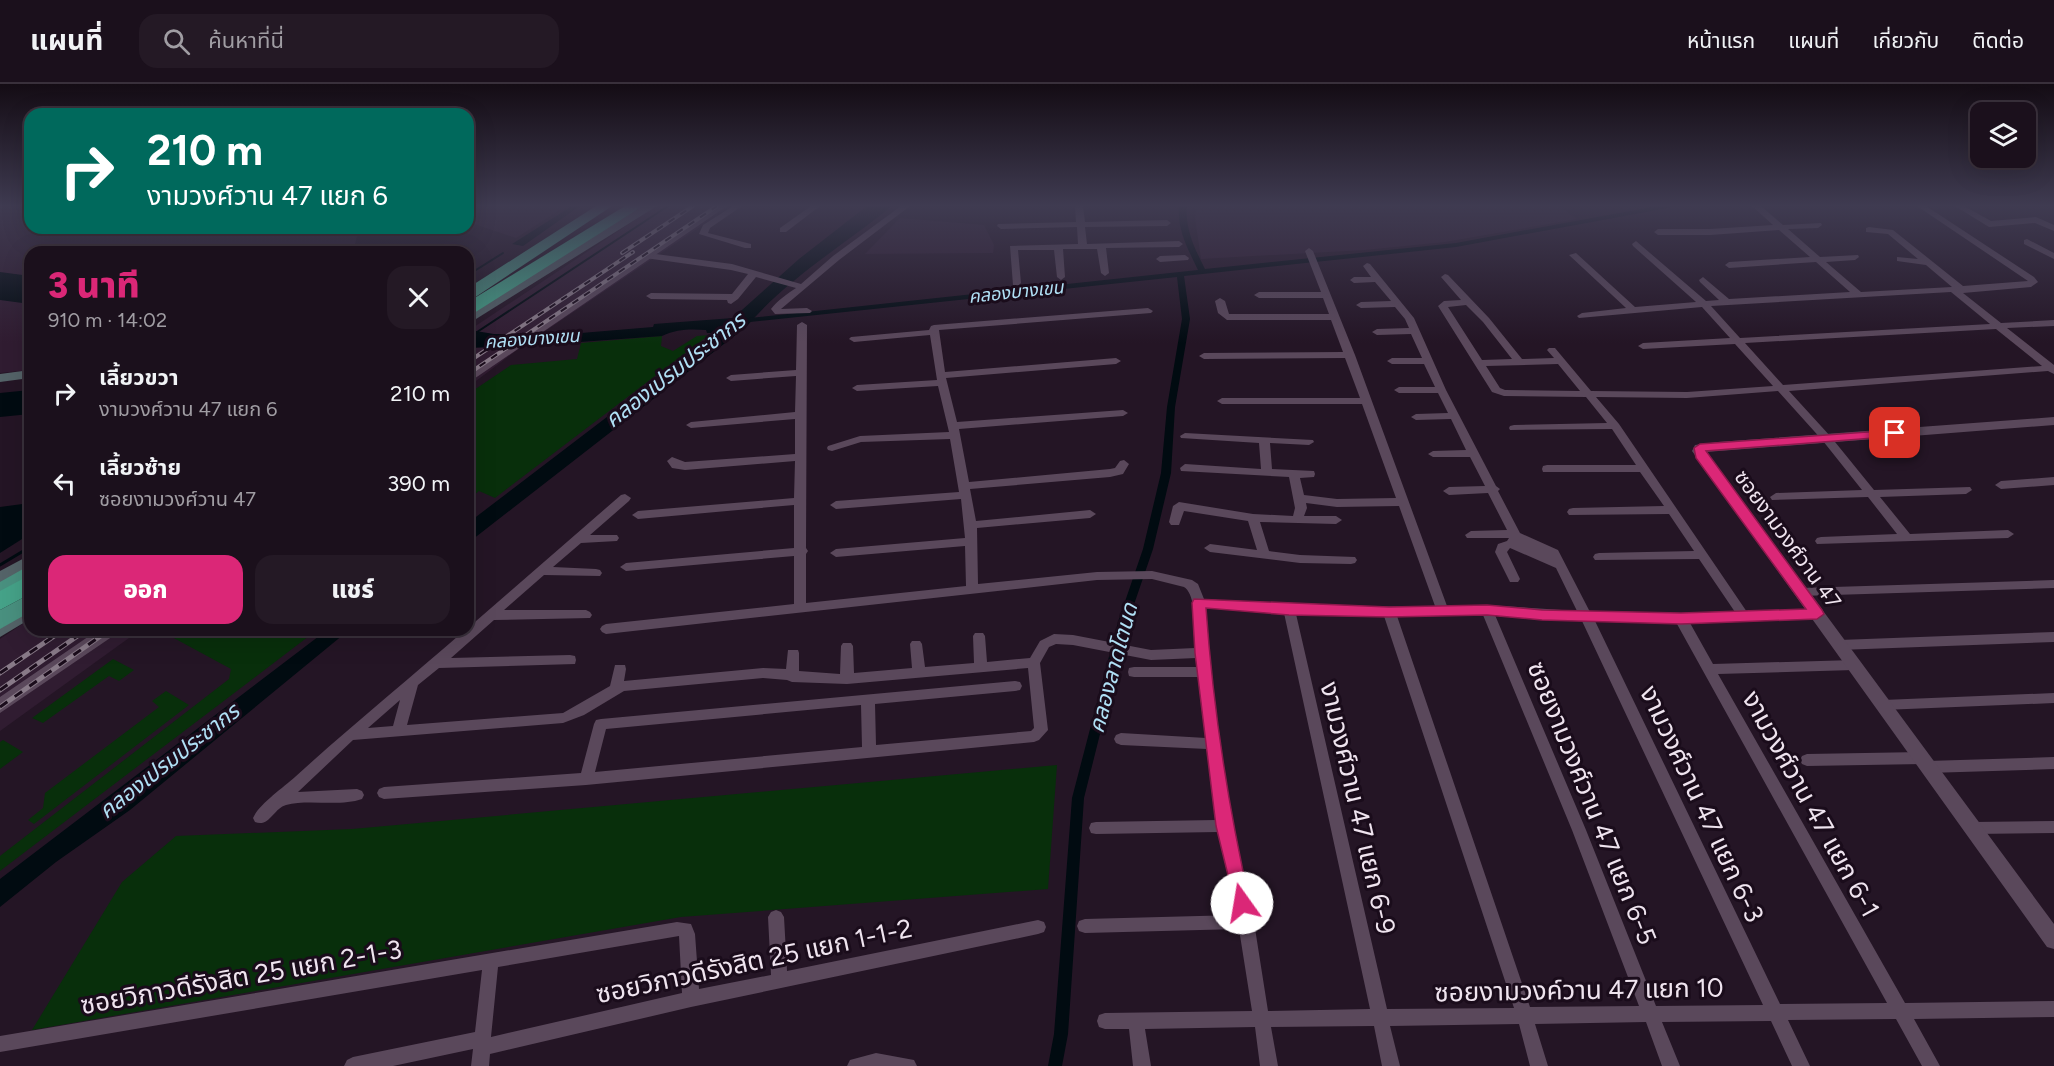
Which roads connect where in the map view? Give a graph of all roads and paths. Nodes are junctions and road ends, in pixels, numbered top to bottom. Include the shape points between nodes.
1 (1309, 251) dead end
2 (528, 252) edge
3 (532, 252) edge
4 (545, 252) edge
5 (562, 252) edge
6 (566, 252) edge
7 (578, 252) edge
8 (654, 252) edge
9 (844, 252) edge
10 (1013, 252) edge
11 (1058, 252) edge
12 (1102, 252) edge
13 (1158, 252) edge
14 (1645, 252) edge
15 (1810, 252) edge
16 (1914, 252) edge
17 (1990, 252) edge
18 (1573, 255) dead end
19 (648, 256) junction
20 (1855, 257) dead end
21 (1185, 258) dead end
22 (1160, 259) junction
23 (1900, 259) dead end
24 (1819, 260) junction
25 (1929, 264) junction
26 (1729, 265) dead end
27 (1367, 266) dead end
28 (1161, 269) dead end
29 (755, 272) junction
30 (1105, 273) dead end
31 (1061, 277) dead end
32 (1445, 277) dead end
33 (1376, 279) junction
34 (1354, 280) dead end
35 (1703, 280) dead end
36 (1016, 283) dead end
37 (799, 286) junction
38 (474, 287) edge
39 (474, 287) edge
40 (1958, 290) junction
41 (1327, 295) junction
42 (1859, 295) junction
43 (474, 296) edge
44 (651, 296) dead end
45 (1259, 296) dead end
46 (1220, 301) dead end
47 (1468, 302) junction
48 (1728, 303) junction
49 (1396, 304) junction
50 (474, 305) edge
51 (1361, 305) dead end
52 (1705, 305) junction
53 (474, 310) edge
54 (807, 310) dead end
55 (1148, 310) dead end
56 (1633, 310) junction
57 (1582, 316) dead end
58 (474, 317) edge
59 (1335, 317) junction
60 (2054, 323) edge
61 (802, 325) dead end
62 (1999, 327) junction
63 (1415, 331) junction
64 (934, 332) junction
65 (1377, 333) dead end
66 (854, 339) dead end
67 (1737, 340) junction
68 (1643, 346) dead end
69 (1552, 350) dead end
70 (1350, 355) junction
71 (1204, 357) dead end
72 (1116, 361) dead end
73 (1428, 361) junction
74 (1561, 361) junction
75 (1392, 362) dead end
76 (1519, 362) junction
77 (1479, 363) junction
78 (2053, 369) edge
79 (801, 373) junction
80 (24, 375) edge
81 (474, 375) edge
82 (0, 378) edge
83 (731, 378) dead end
84 (942, 379) junction
85 (24, 382) edge
86 (0, 384) edge
87 (1780, 387) junction
88 (857, 388) dead end
89 (1400, 390) dead end
90 (1441, 390) junction
91 (1591, 395) junction
92 (1222, 401) dead end
93 (1366, 401) junction
94 (1122, 413) dead end
95 (800, 415) junction
96 (1455, 416) junction
97 (1416, 417) dead end
98 (2054, 421) edge
99 (691, 425) dead end
100 (1615, 426) junction
101 (1514, 428) dead end
102 (953, 431) junction
103 (1185, 436) dead end
104 (1827, 439) junction
105 (1264, 440) junction
106 (1309, 442) dead end
107 (832, 448) dead end
108 (1473, 453) junction
109 (1432, 454) dead end
110 (801, 457) junction
111 (672, 461) dead end
112 (1124, 464) dead end
113 (1185, 468) dead end
114 (1643, 468) junction
115 (1547, 469) dead end
116 (1267, 473) junction
117 (1294, 474) junction
118 (1310, 474) dead end
119 (2054, 481) edge
120 (2001, 486) dead end
121 (1494, 489) junction
122 (964, 490) junction
123 (1966, 490) dead end
124 (1449, 491) dead end
125 (1871, 494) junction
126 (1776, 497) dead end
127 (625, 498) dead end
128 (801, 501) junction
129 (1404, 502) junction
130 (836, 505) dead end
131 (1299, 509) junction
132 (1671, 510) junction
133 (1573, 512) dead end
134 (1090, 514) dead end
135 (638, 515) dead end
136 (1253, 519) junction
137 (1336, 520) dead end
138 (1175, 522) dead end
139 (971, 525) junction
140 (2008, 534) dead end
141 (1471, 535) dead end
142 (613, 538) dead end
143 (1514, 538) junction
144 (1907, 538) junction
145 (579, 539) junction
146 (972, 541) junction
147 (1821, 541) dead end
148 (1210, 548) dead end
149 (802, 551) junction
150 (836, 553) dead end
151 (1702, 555) junction
152 (1265, 556) junction
153 (1599, 557) dead end
154 (1351, 560) dead end
155 (24, 565) edge
156 (626, 567) dead end
157 (541, 572) junction
158 (596, 573) dead end
159 (24, 577) edge
160 (0, 579) edge
161 (1514, 579) dead end
162 (2054, 584) edge
163 (24, 587) edge
164 (972, 590) junction
165 (0, 592) edge
166 (1801, 592) junction
167 (24, 598) edge
168 (0, 602) edge
169 (1199, 603) junction
170 (24, 606) edge
171 (800, 609) junction
172 (1289, 609) junction
173 (1442, 609) junction
174 (1487, 610) junction
175 (1389, 612) junction
176 (0, 613) edge
177 (24, 614) edge
178 (1817, 614) junction
179 (492, 615) junction
180 (586, 615) dead end
181 (1586, 616) junction
182 (1745, 618) junction
183 (1681, 619) junction
184 (0, 621) edge
185 (606, 629) dead end
186 (0, 630) edge
187 (474, 630) edge
188 (101, 636) edge
189 (468, 636) edge
190 (979, 636) dead end
191 (2054, 638) edge
192 (916, 644) dead end
193 (1839, 645) junction
194 (847, 646) dead end
195 (793, 653) dead end
196 (1202, 653) junction
197 (570, 660) dead end
198 (436, 663) junction
199 (1034, 663) junction
200 (1854, 665) junction
201 (620, 669) dead end
202 (981, 669) junction
203 (1708, 669) junction
204 (1134, 672) dead end
205 (1204, 672) junction
206 (918, 673) junction
207 (792, 677) junction
208 (847, 679) junction
209 (412, 684) junction
210 (1015, 686) dead end
211 (616, 689) junction
212 (2054, 698) edge
213 (868, 699) junction
214 (1883, 705) junction
215 (0, 706) edge
216 (398, 731) junction
217 (350, 735) junction
218 (1121, 739) dead end
219 (1213, 744) junction
220 (868, 752) junction
221 (1807, 760) dead end
222 (1925, 763) junction
223 (2054, 763) edge
224 (586, 779) junction
225 (384, 793) dead end
226 (357, 795) dead end
227 (280, 799) junction
228 (260, 818) dead end
229 (1224, 826) junction
230 (2054, 827) edge
231 (1096, 828) dead end
232 (1973, 828) junction
233 (776, 917) dead end
234 (1246, 922) junction
235 (1085, 926) dead end
236 (1038, 927) dead end
237 (2054, 940) edge
238 (491, 960) junction
239 (779, 981) junction
240 (691, 999) junction
241 (2054, 1009) edge
242 (1899, 1011) junction
243 (1775, 1013) junction
244 (1652, 1014) junction
245 (1525, 1016) junction
246 (1380, 1018) junction
247 (1262, 1019) junction
248 (1105, 1021) dead end
249 (1136, 1021) junction
250 (0, 1044) edge
251 (482, 1044) junction
252 (353, 1066) edge
253 (480, 1066) edge
254 (856, 1066) edge
255 (908, 1066) edge
256 (1142, 1066) edge
257 (1269, 1066) edge
258 (1391, 1066) edge
259 (1539, 1066) edge
260 (1671, 1066) edge
261 (1801, 1066) edge
262 (1931, 1066) edge

1 - 41 street
2 - 38 main road
3 - 39 highway
4 - 43 highway
5 - 50 highway
6 - 53 highway
7 - 58 main road
8 - 19 street
9 - 37 street
10 - 36 street
11 - 31 street
12 - 30 street
13 - 22 street
14 - 52 street
15 - 24 street
16 - 25 street
17 - 40 street via 2033,282
18 - 56 street
19 - 29 street
19 - 81 street
20 - 24 street
21 - 22 street
22 - 28 street
23 - 25 street
24 - 26 street
24 - 42 street
25 - 40 street
27 - 33 street
29 - 37 street
29 - 44 street via 732,300
32 - 47 street
33 - 34 street
33 - 49 street
35 - 48 street
37 - 54 street via 776,309
40 - 42 street
40 - 62 street
41 - 45 street
41 - 59 street
42 - 48 street
46 - 59 street via 1227,317
47 - 76 street
47 - 77 street via 1443,306
48 - 52 street
49 - 51 street
49 - 63 street
52 - 56 street
52 - 67 street
55 - 64 street via 940,326
56 - 57 street
59 - 70 street
60 - 62 street
61 - 79 street
62 - 67 street
62 - 78 street
63 - 65 street
63 - 73 street
64 - 66 street
64 - 84 street
67 - 68 street
67 - 87 street
69 - 74 street
70 - 71 street
70 - 93 street
72 - 84 street
73 - 75 street
73 - 90 street
74 - 76 street
74 - 91 street
76 - 77 street
77 - 91 street via 1499,393
78 - 87 street
79 - 83 street
79 - 95 street
80 - 82 main road
84 - 88 street
84 - 102 street
85 - 86 main road
87 - 91 street via 1687,395
87 - 104 street
89 - 90 street
90 - 96 street
91 - 100 street
92 - 93 street
93 - 129 street
94 - 102 street
95 - 99 street
95 - 110 street
96 - 97 street
96 - 108 street
98 - 104 street, ซอยงามวงศ์วาน 47
100 - 101 street
100 - 114 street
102 - 107 street via 860,439
102 - 122 street
103 - 105 street
104 - 125 street
104 - 166 street, ซอยงามวงศ์วาน 47 via 1718,446 1699,451
105 - 106 street
105 - 116 street
108 - 109 street
108 - 121 street
110 - 111 street via 685,466
110 - 128 street
112 - 122 street via 1119,471 1110,473
113 - 116 street
114 - 115 street
114 - 132 street
116 - 117 street
117 - 118 street
117 - 131 street
119 - 120 street
121 - 124 street
121 - 143 street
122 - 130 street
122 - 139 street
123 - 125 street
125 - 126 street
125 - 144 street
127 - 145 street
128 - 135 street
128 - 149 street
129 - 131 street via 1337,502
129 - 173 street
131 - 136 street
131 - 137 street
132 - 133 street
132 - 151 street
134 - 139 street
136 - 138 street via 1179,506
136 - 152 street
139 - 146 street
140 - 144 street
141 - 143 street
142 - 145 street
143 - 161 street via 1501,552
143 - 181 street, งามวงศ์วาน 47 แยก 6-3 via 1554,553
144 - 147 street
145 - 157 street
146 - 150 street
146 - 164 street
148 - 152 street
149 - 156 street
149 - 171 street
151 - 153 street
151 - 182 street
152 - 154 street
155 - 160 main road
157 - 158 street
157 - 179 street
159 - 165 highway
162 - 166 street
163 - 168 highway
164 - 169 street via 1097,576 1152,575 1188,583 1194,587
164 - 171 street
166 - 178 street, ซอยงามวงศ์วาน 47
167 - 176 highway
169 - 172 street
169 - 196 street
170 - 184 highway
171 - 185 street
172 - 175 street
172 - 246 street, งามวงศ์วาน 47 แยก 6-9
173 - 174 street
173 - 175 street
174 - 181 street
174 - 244 street, ซอยงามวงศ์วาน 47 แยก 6-5
175 - 245 street
177 - 186 main road
178 - 182 street
178 - 193 street, ซอยงามวงศ์วาน 47
179 - 180 street
179 - 187 street
181 - 183 street
181 - 243 street, งามวงศ์วาน 47 แยก 6-3
182 - 183 street
183 - 203 street, งามวงศ์วาน 47 แยก 6-1
188 - 215 street
189 - 198 street
190 - 202 street
191 - 193 street
192 - 206 street
193 - 200 street, ซอยงามวงศ์วาน 47
194 - 208 street
195 - 207 street
196 - 199 street via 1151,654 1054,639 1044,644
196 - 205 street
197 - 198 street
198 - 209 street
199 - 202 street
199 - 220 street via 1041,730 1034,736
200 - 203 street
200 - 214 street, ซอยงามวงศ์วาน 47
201 - 211 street
202 - 206 street
203 - 242 street, งามวงศ์วาน 47 แยก 6-1
204 - 205 street
205 - 219 street
206 - 208 street
207 - 208 street
207 - 211 street via 763,673
209 - 216 street
209 - 217 street
210 - 213 street
211 - 216 street via 579,713 562,718
212 - 214 street
213 - 220 street
213 - 224 street via 601,724
214 - 222 street, ซอยงามวงศ์วาน 47
216 - 217 street
217 - 227 street
218 - 219 street
219 - 229 street
220 - 224 street
221 - 222 street
222 - 223 street
222 - 232 street, ซอยงามวงศ์วาน 47
224 - 225 street
226 - 227 street
227 - 228 street
229 - 231 street
229 - 234 street
230 - 232 street
232 - 237 street, ซอยงามวงศ์วาน 47
233 - 239 street
234 - 235 street
234 - 247 street
236 - 239 street, ซอยวิภาวดีรังสิต 25 แยก 1-1-2
238 - 240 street, ซอยวิภาวดีรังสิต 25 แยก 2-1-3 via 686,929
238 - 250 street, ซอยวิภาวดีรังสิต 25 แยก 2-1-3
238 - 251 street
239 - 240 street, ซอยวิภาวดีรังสิต 25 แยก 1-1-2
240 - 251 street, ซอยวิภาวดีรังสิต 25 แยก 1-1-2
241 - 242 street, ซอยงามวงค์วาน 47 แยก 10
242 - 243 street, ซอยงามวงค์วาน 47 แยก 10
242 - 262 street, งามวงศ์วาน 47 แยก 6-1
243 - 244 street, ซอยงามวงค์วาน 47 แยก 10
243 - 261 street, งามวงศ์วาน 47 แยก 6-3
244 - 245 street, ซอยงามวงค์วาน 47 แยก 10
244 - 260 street, ซอยงามวงศ์วาน 47 แยก 6-5
245 - 246 street, ซอยงามวงค์วาน 47 แยก 10
245 - 259 street
246 - 247 street, ซอยงามวงค์วาน 47 แยก 10
246 - 258 street, งามวงศ์วาน 47 แยก 6-9
247 - 249 street, ซอยงามวงค์วาน 47 แยก 10
247 - 257 street
248 - 249 street, ซอยงามวงค์วาน 47 แยก 10
249 - 256 street
251 - 252 street, ซอยวิภาวดีรังสิต 25 แยก 1-1-2
251 - 253 street
254 - 255 street via 876,1061

